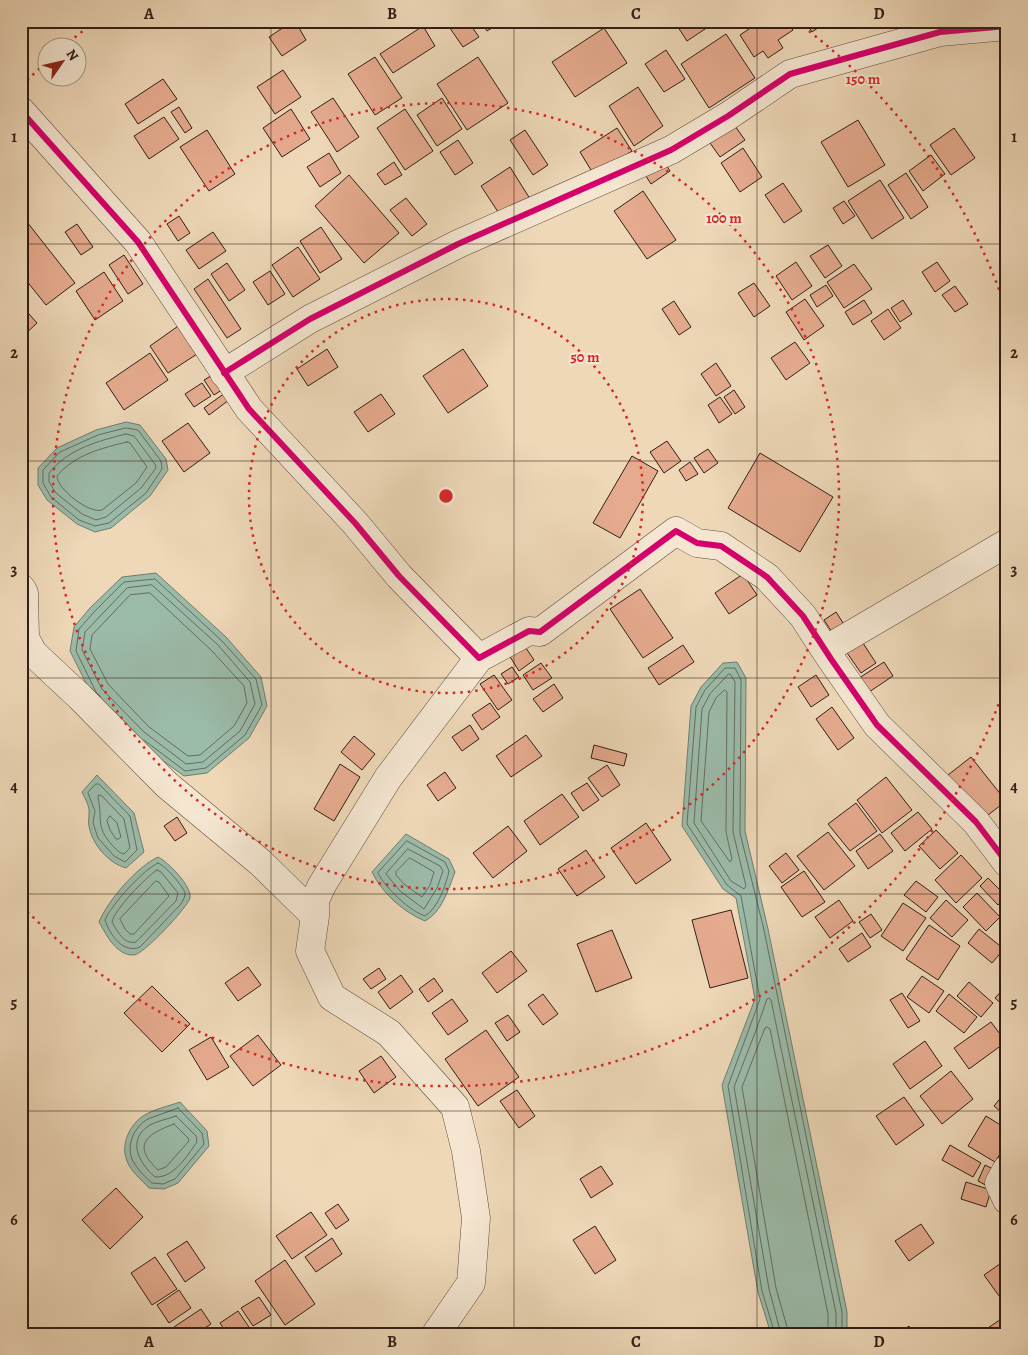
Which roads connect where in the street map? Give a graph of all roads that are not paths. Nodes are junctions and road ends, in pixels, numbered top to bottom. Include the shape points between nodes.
1 (1007, 26) edge
2 (21, 111) edge
3 (224, 373) junction
4 (1007, 543) edge
5 (21, 588) edge
6 (825, 650) junction
7 (478, 658) junction
8 (1007, 862) edge
9 (315, 916) junction
10 (1007, 1169) edge
11 (1007, 1200) edge
12 (436, 1334) edge

1 - 3 street via 940,32 790,74 671,150 458,244 310,318
2 - 3 street via 138,242
3 - 7 street via 259,420 355,523 399,576
4 - 6 street
5 - 9 street via 24,593 24,638 33,653 167,785 262,863
6 - 7 street via 803,616 767,577 721,546 697,542 676,532 540,632 529,631
6 - 8 street via 877,725 976,822
7 - 9 street via 388,778 322,885 315,900
9 - 12 street via 310,951 332,997 389,1033 455,1107 466,1151 476,1218 471,1283
10 - 11 street via 999,1183

